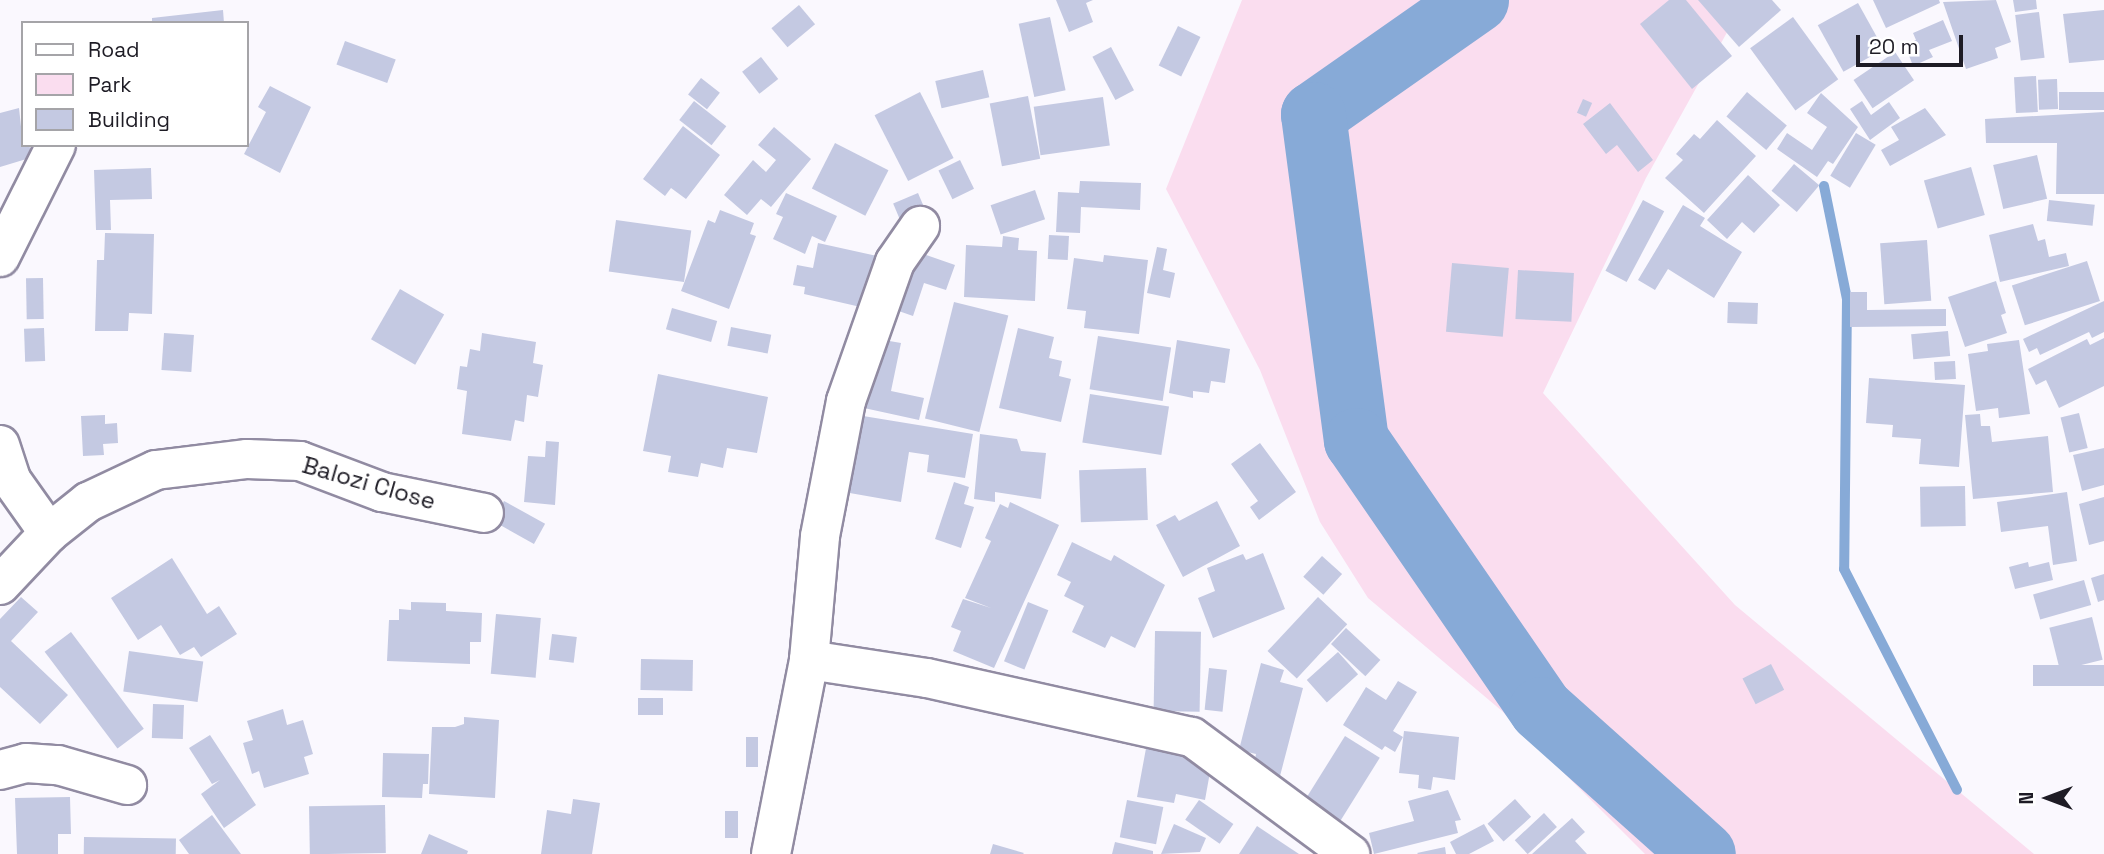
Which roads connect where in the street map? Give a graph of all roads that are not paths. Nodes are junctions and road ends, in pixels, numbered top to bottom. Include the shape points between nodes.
1 (55, 147) edge
2 (920, 226) dead end
3 (0, 257) edge
4 (0, 445) edge
5 (484, 513) dead end
6 (49, 533) junction
7 (0, 584) edge
8 (809, 660) junction
9 (0, 770) edge
10 (127, 785) dead end
11 (771, 854) edge
12 (1350, 854) edge

1 - 3 street
2 - 8 street via 895,262 846,401 820,536
4 - 6 street via 12,481
5 - 6 street, Balozi Close via 382,492 300,461 247,459 156,470 88,502
6 - 7 street, Balozi Close
8 - 11 street
8 - 12 street via 927,678 1192,737
9 - 10 street via 26,762 58,765

